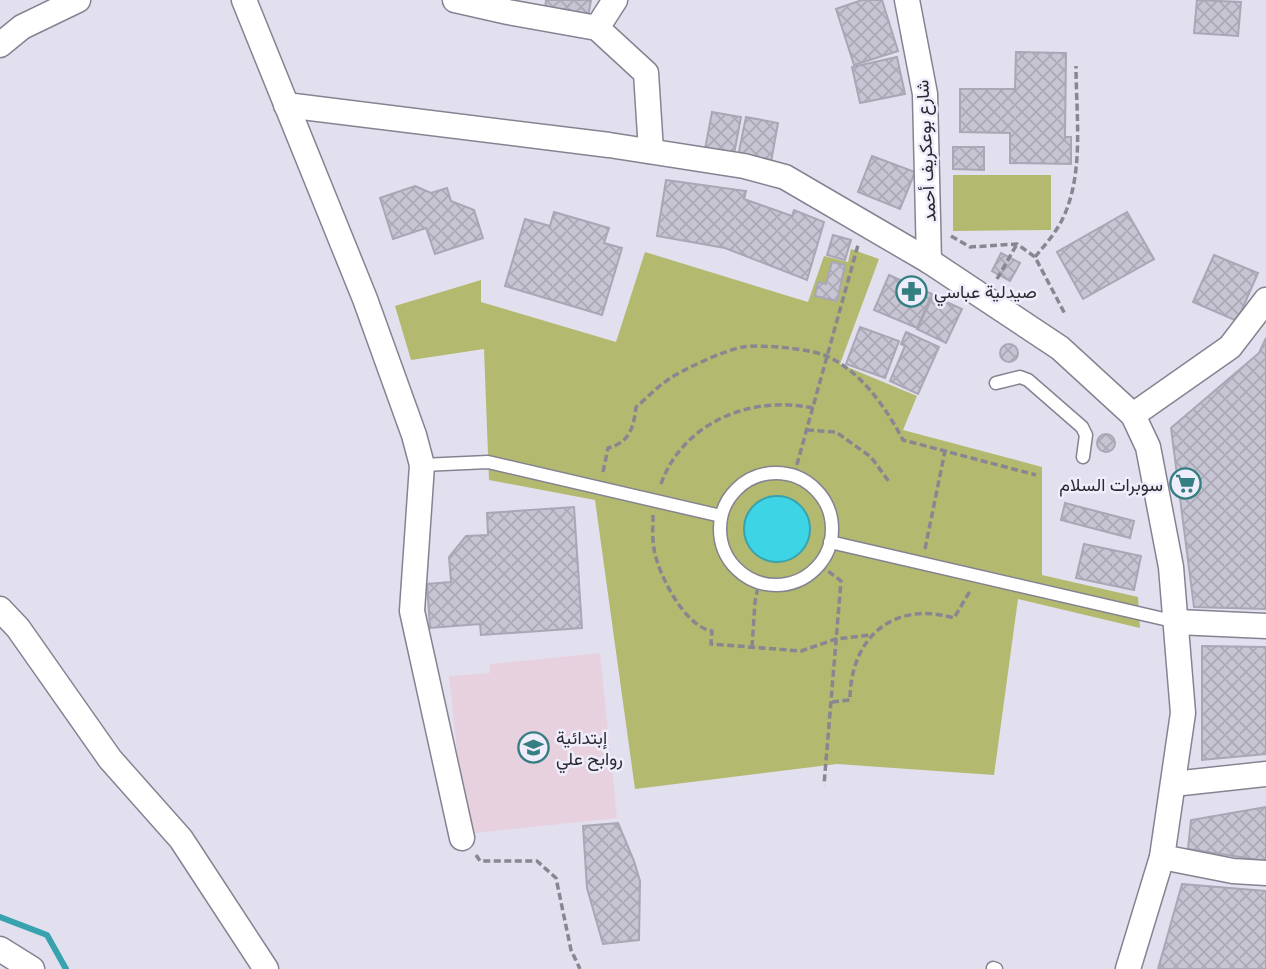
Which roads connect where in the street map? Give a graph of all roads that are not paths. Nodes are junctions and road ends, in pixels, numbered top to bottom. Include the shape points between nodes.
1 (78, 0) edge
2 (244, 0) edge
3 (455, 0) edge
4 (615, 0) edge
5 (907, 0) edge
6 (597, 28) junction
7 (0, 45) edge
8 (286, 104) junction
9 (650, 151) junction
10 (929, 261) junction
11 (1266, 300) edge
12 (996, 383) dead end
13 (1133, 415) junction
14 (1083, 457) dead end
15 (422, 465) junction
16 (721, 516) junction
17 (830, 542) junction
18 (0, 608) edge
19 (1177, 622) junction
20 (1266, 626) edge
21 (1266, 774) edge
22 (1173, 783) junction
23 (462, 838) road end
24 (1162, 857) junction
25 (1266, 873) edge
26 (0, 949) edge
27 (32, 969) edge
28 (266, 969) edge
29 (1128, 969) edge

1 - 7 street via 22,27
2 - 8 street
3 - 6 street
4 - 6 street
5 - 10 street, شارع بوعكريف أحمد via 925,94
6 - 9 street via 646,73
8 - 9 street
8 - 15 street via 365,299
9 - 10 street via 785,177
10 - 13 street via 1060,348
11 - 13 street via 1230,346
12 - 14 lane via 1020,377 1028,380 1082,427 1086,435
13 - 19 street via 1148,447
15 - 16 lane via 488,462
15 - 23 street via 412,611
16 - 17 lane via 725,555 737,570 771,585 806,577 820,565
16 - 17 lane via 728,498 741,484 758,475 794,475 823,497 831,514
17 - 19 lane
18 - 28 street via 110,759 181,839
19 - 20 street
19 - 22 street via 1183,713
21 - 22 street
22 - 24 street
24 - 25 street
24 - 29 street
26 - 27 street

